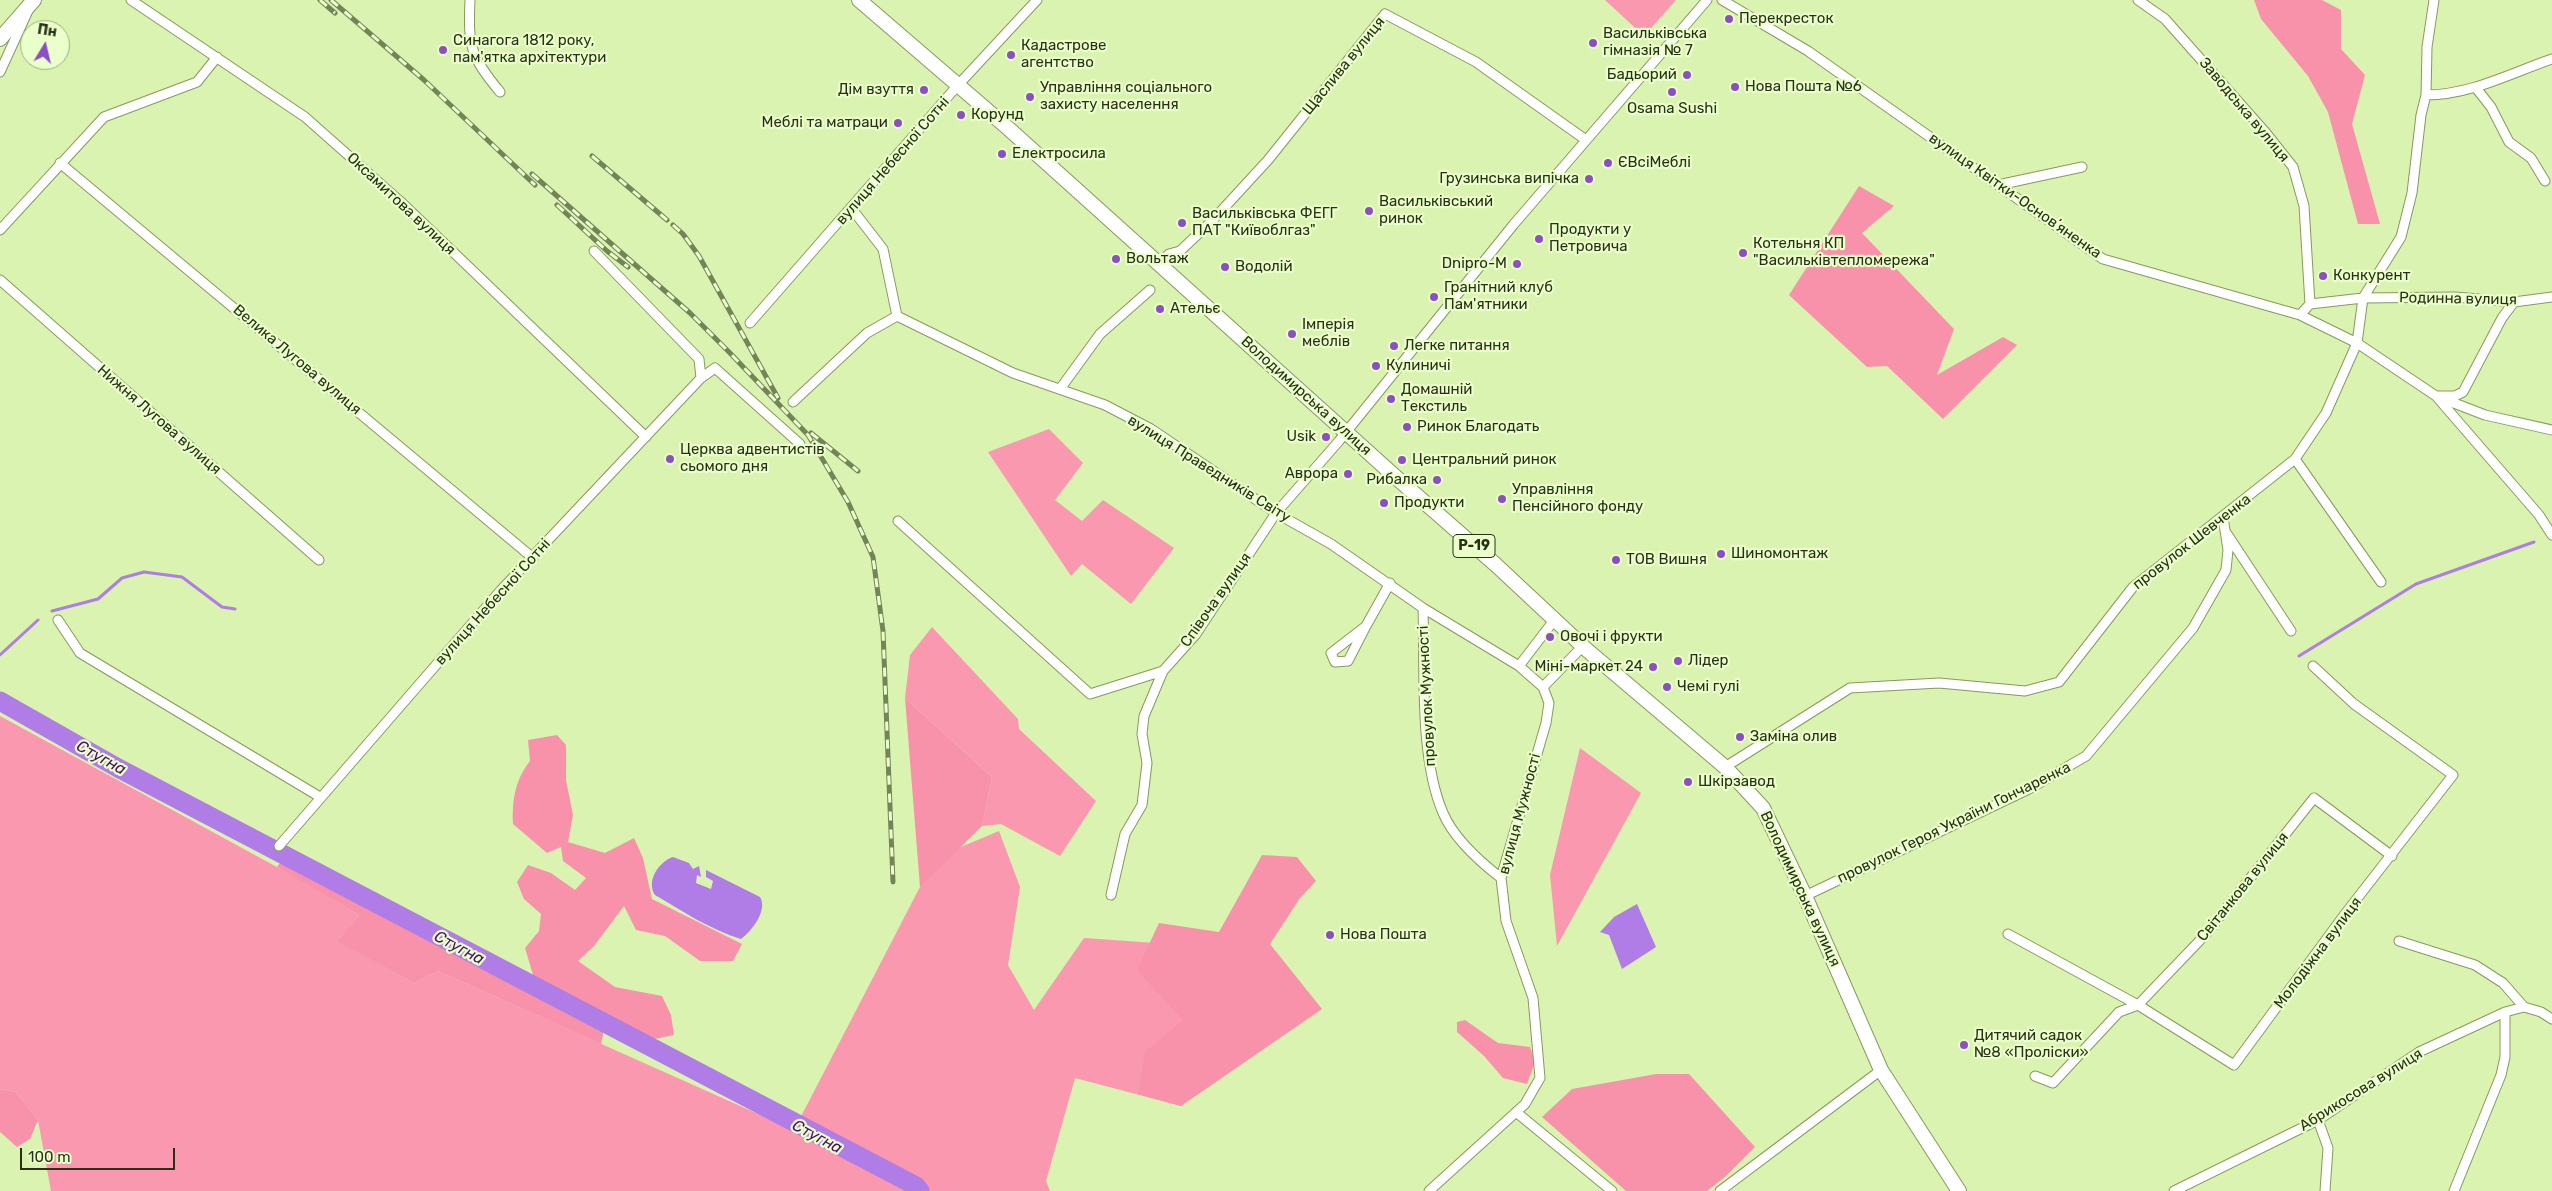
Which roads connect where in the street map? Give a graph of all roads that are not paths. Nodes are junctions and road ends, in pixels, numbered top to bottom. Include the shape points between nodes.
1 (131, 0) edge
2 (470, 0) edge
3 (859, 0) edge
4 (1037, 0) edge
5 (1706, 0) edge
6 (1722, 0) edge
7 (2138, 0) edge
8 (2434, 0) edge
9 (33, 2) edge
10 (0, 39) edge
11 (217, 57) junction
12 (2552, 59) edge
13 (0, 72) edge
14 (958, 85) junction
15 (2476, 88) junction
16 (500, 92) dead end
17 (2426, 95) junction
18 (1586, 140) junction
19 (60, 163) junction
20 (2082, 167) dead end
21 (2545, 181) dead end
22 (1998, 185) junction
23 (852, 209) junction
24 (0, 230) edge
25 (594, 251) dead end
26 (1159, 264) junction
27 (0, 280) edge
28 (1150, 290) dead end
29 (2552, 297) edge
30 (2363, 298) junction
31 (2514, 302) junction
32 (2310, 304) junction
33 (2300, 315) junction
34 (897, 316) junction
35 (750, 323) dead end
36 (2357, 343) junction
37 (701, 378) junction
38 (1060, 389) junction
39 (2436, 396) junction
40 (793, 402) dead end
41 (2552, 430) edge
42 (1346, 431) junction
43 (646, 437) junction
44 (800, 444) dead end
45 (2295, 459) junction
46 (1276, 513) junction
47 (2224, 517) junction
48 (898, 521) dead end
49 (2226, 532) junction
50 (2552, 535) edge
51 (533, 558) junction
52 (319, 560) dead end
53 (2381, 582) dead end
54 (1390, 583) junction
55 (1423, 608) junction
56 (1554, 619) junction
57 (58, 620) dead end
58 (1366, 626) dead end
59 (2292, 631) dead end
60 (1583, 646) junction
61 (1519, 666) junction
62 (2313, 666) dead end
63 (1163, 671) junction
64 (1543, 687) junction
65 (1725, 767) junction
66 (320, 798) junction
67 (279, 846) dead end
68 (2392, 856) junction
69 (1501, 878) junction
70 (1111, 896) dead end
71 (1805, 896) junction
72 (2008, 934) dead end
73 (2399, 941) dead end
74 (2138, 1006) junction
75 (2524, 1007) junction
76 (2505, 1012) junction
77 (2552, 1019) edge
78 (1881, 1070) junction
79 (2035, 1076) dead end
80 (1516, 1112) junction
81 (2318, 1120) junction
82 (1429, 1191) edge
83 (1612, 1191) edge
84 (1720, 1191) edge
85 (1959, 1191) edge
86 (2174, 1191) edge
87 (2324, 1191) edge
88 (2454, 1191) edge

1 - 11 street, Оксамитова вулиця
2 - 16 street via 471,50 480,68
3 - 14 main road, Володимирська вулиця / Р-19
4 - 14 street, вулиця Небесної Сотні
5 - 18 street
6 - 22 street, вулиця Квітки-Основʼяненка via 1808,52
7 - 32 street, Заводська вулиця via 2172,26 2293,167 2304,206
8 - 17 street via 2427,47
9 - 10 main road
9 - 13 street
11 - 19 street via 197,82 104,117
11 - 43 street, Оксамитова вулиця via 304,116 401,202
12 - 15 street
14 - 23 street, вулиця Небесної Сотні
14 - 26 main road, Володимирська вулиця / Р-19
15 - 17 street
15 - 21 street via 2491,107 2509,142 2531,158
17 - 30 street via 2412,193 2401,237
18 - 26 street, Щаслива вулиця via 1476,62 1385,14 1212,221 1180,251 1169,254
18 - 42 street
19 - 24 street
19 - 51 street, Велика Лугова вулиця
20 - 22 street
22 - 33 street, вулиця Квітки-Основʼяненка via 2103,258
23 - 34 street via 883,249
23 - 35 street, вулиця Небесної Сотні
25 - 37 street via 699,359
26 - 42 main road, Володимирська вулиця / Р-19
27 - 52 street, Нижня Лугова вулиця
28 - 38 street via 1100,334
29 - 31 street, Родинна вулиця
30 - 31 street, Родинна вулиця via 2455,297
30 - 32 street, Родинна вулиця
30 - 36 street, провулок Шевченка
31 - 39 street via 2502,318 2463,392 2456,396
32 - 33 street
33 - 36 street, вулиця Квітки-Основʼяненка
34 - 38 street, вулиця Праведників Світу via 1013,373
34 - 40 street via 867,333
36 - 39 street, вулиця Квітки-Основʼяненка
36 - 45 street, провулок Шевченка via 2326,413
37 - 43 street, вулиця Небесної Сотні
37 - 44 street, вулиця Небесної Сотні via 716,368
38 - 46 street, вулиця Праведників Світу via 1105,405 1151,430
39 - 41 street, вулиця Квітки-Основʼяненка via 2485,415
39 - 50 street, вулиця Квітки-Основʼяненка via 2539,515
42 - 46 street, Співоча вулиця
42 - 56 main road, Володимирська вулиця / Р-19
43 - 51 street, вулиця Небесної Сотні
45 - 47 street, провулок Шевченка
45 - 53 street
46 - 54 street, вулиця Праведників Світу
46 - 63 street, Співоча вулиця via 1196,634
47 - 49 street, провулок Героя України Гончаренка
47 - 65 street, провулок Шевченка via 2133,587 2059,682 2025,691 1939,683 1850,688
48 - 63 street via 1090,694
49 - 59 street, провулок Шевченка
49 - 71 street, провулок Героя України Гончаренка via 2226,570 2193,628 2086,756 2029,788
51 - 66 street, вулиця Небесної Сотні via 501,590
54 - 55 street, вулиця Праведників Світу
54 - 58 street
55 - 61 street, вулиця Праведників Світу
55 - 69 street, провулок Мужності via 1428,763 1443,814 1472,856
56 - 60 main road, Володимирська вулиця / Р-19
56 - 61 street
57 - 66 street via 80,653
60 - 64 street
60 - 65 main road, Володимирська вулиця / Р-19
61 - 64 street, вулиця Праведників Світу
62 - 68 street, Молодіжна вулиця via 2354,704 2453,774
63 - 70 street via 1144,716 1142,734 1147,763 1142,805 1125,834
64 - 69 street, вулиця Мужності via 1548,703 1546,723
65 - 71 main road, Володимирська вулиця / Р-19 via 1763,808
66 - 67 street, вулиця Небесної Сотні
68 - 74 street, Світанкова вулиця via 2314,798 2205,936
68 - 74 street, Молодіжна вулиця via 2345,914 2234,1065
69 - 80 street, вулиця Мужності via 1506,921 1533,998 1540,1078
71 - 78 main road, Володимирська вулиця / Р-19
72 - 74 street, Молодіжна вулиця
73 - 75 street via 2475,965 2503,983
74 - 79 street, Світанкова вулиця via 2119,1012 2053,1083
75 - 76 street, Абрикосова вулиця
75 - 77 street
76 - 81 street, Абрикосова вулиця via 2419,1052
76 - 88 street via 2506,1056 2502,1076
78 - 84 street
78 - 85 main road, Володимирська вулиця / Р-19
80 - 82 street, вулиця Мужності
80 - 83 street
81 - 86 street, Абрикосова вулиця
81 - 87 street via 2328,1148

